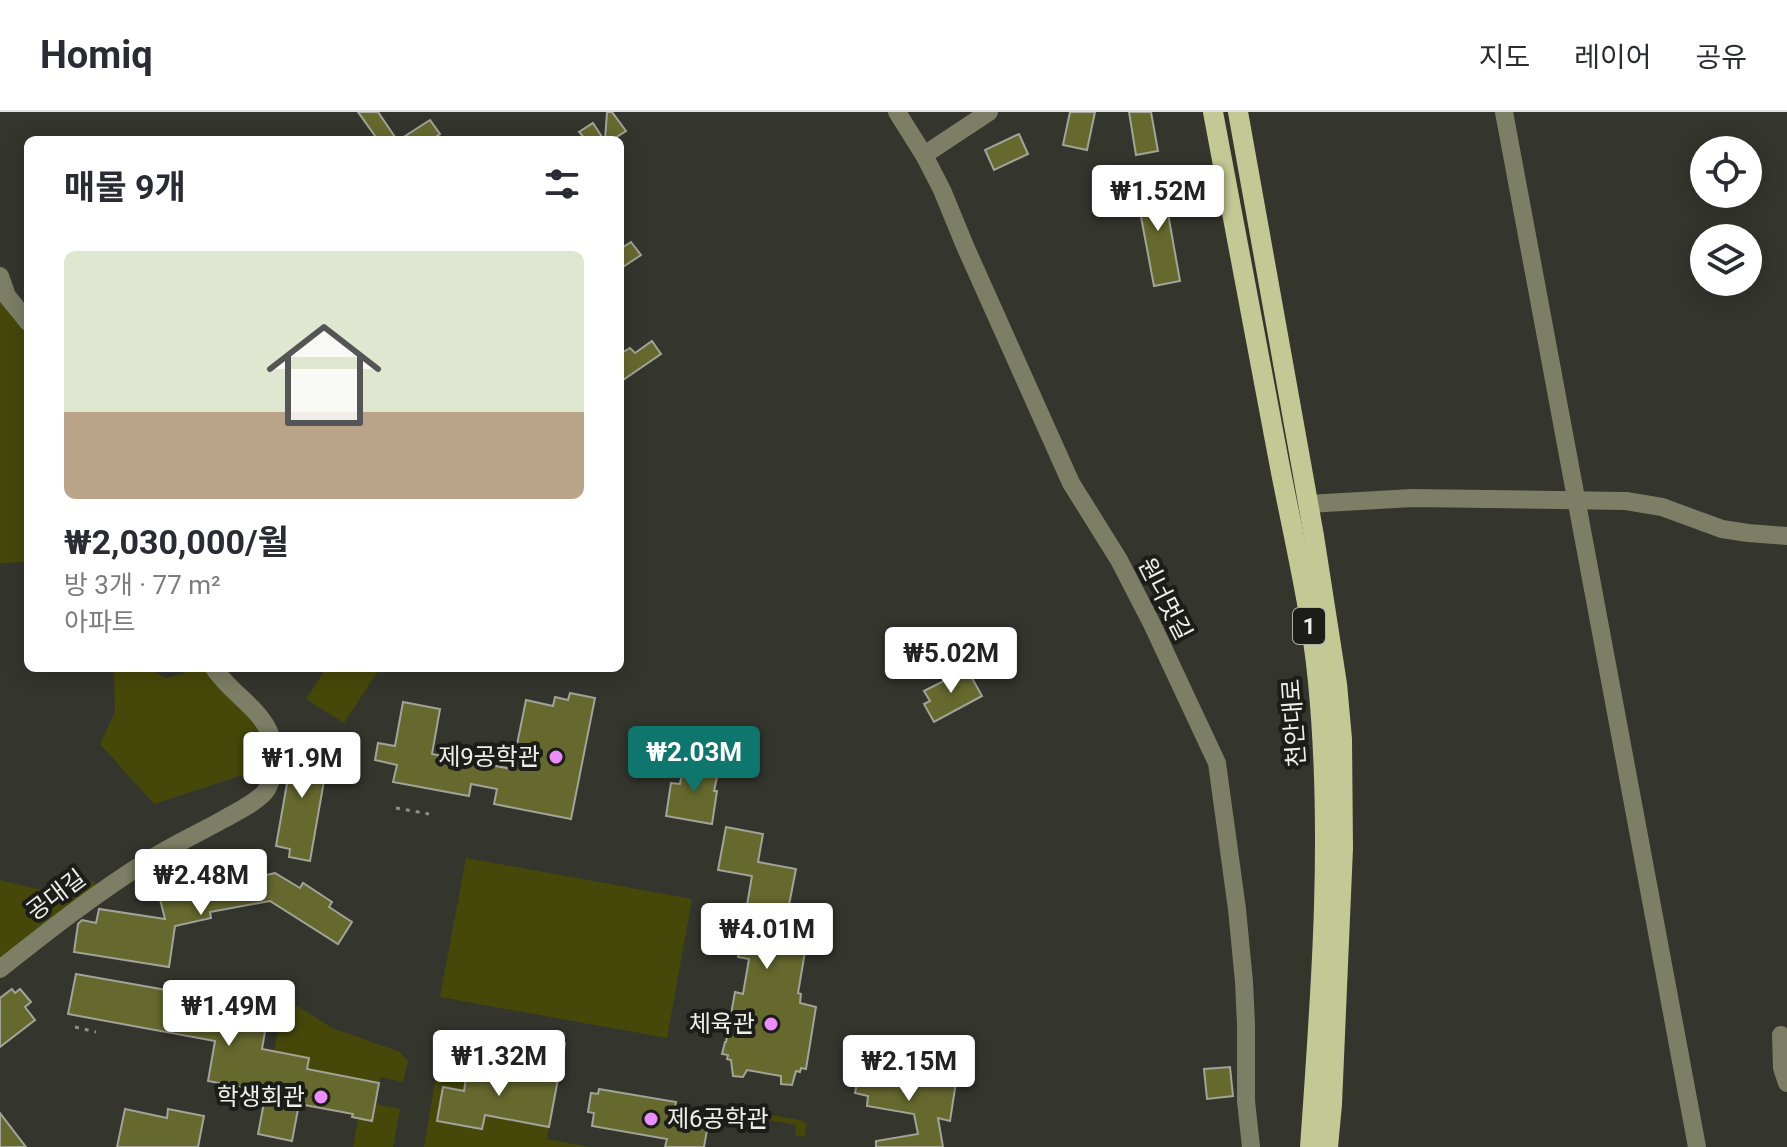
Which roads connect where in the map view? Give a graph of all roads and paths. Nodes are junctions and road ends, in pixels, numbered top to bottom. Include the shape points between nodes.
1 (897, 112) edge
2 (989, 112) edge
3 (1213, 112) edge
4 (1238, 112) edge
5 (1504, 112) edge
6 (924, 155) junction
7 (0, 276) edge
8 (24, 317) edge
9 (1576, 501) junction
10 (1308, 504) junction
11 (1787, 536) edge
12 (216, 672) edge
13 (396, 808) dead end
14 (429, 814) dead end
15 (0, 969) edge
16 (75, 1027) dead end
17 (96, 1032) dead end
18 (1781, 1035) dead end
19 (1787, 1083) edge
20 (1251, 1147) edge
21 (1310, 1147) edge
22 (1328, 1147) edge
23 (1697, 1147) edge

1 - 6 street, 원너멋길
2 - 6 street
3 - 21 main road, 천안대로 / 1 via 1318,679 1326,815
4 - 10 main road, 천안대로 / 1
5 - 9 street
6 - 20 street, 원너멋길 via 1071,483 1119,560 1217,763 1237,909
7 - 8 street via 7,296
9 - 10 street via 1412,498
9 - 11 street via 1648,504 1722,529
9 - 23 street
10 - 22 main road, 천안대로 / 1 via 1342,739 1343,848
12 - 15 street, 공대길 via 270,733 274,747 266,790 89,899
13 - 14 path
16 - 17 path
18 - 19 street

